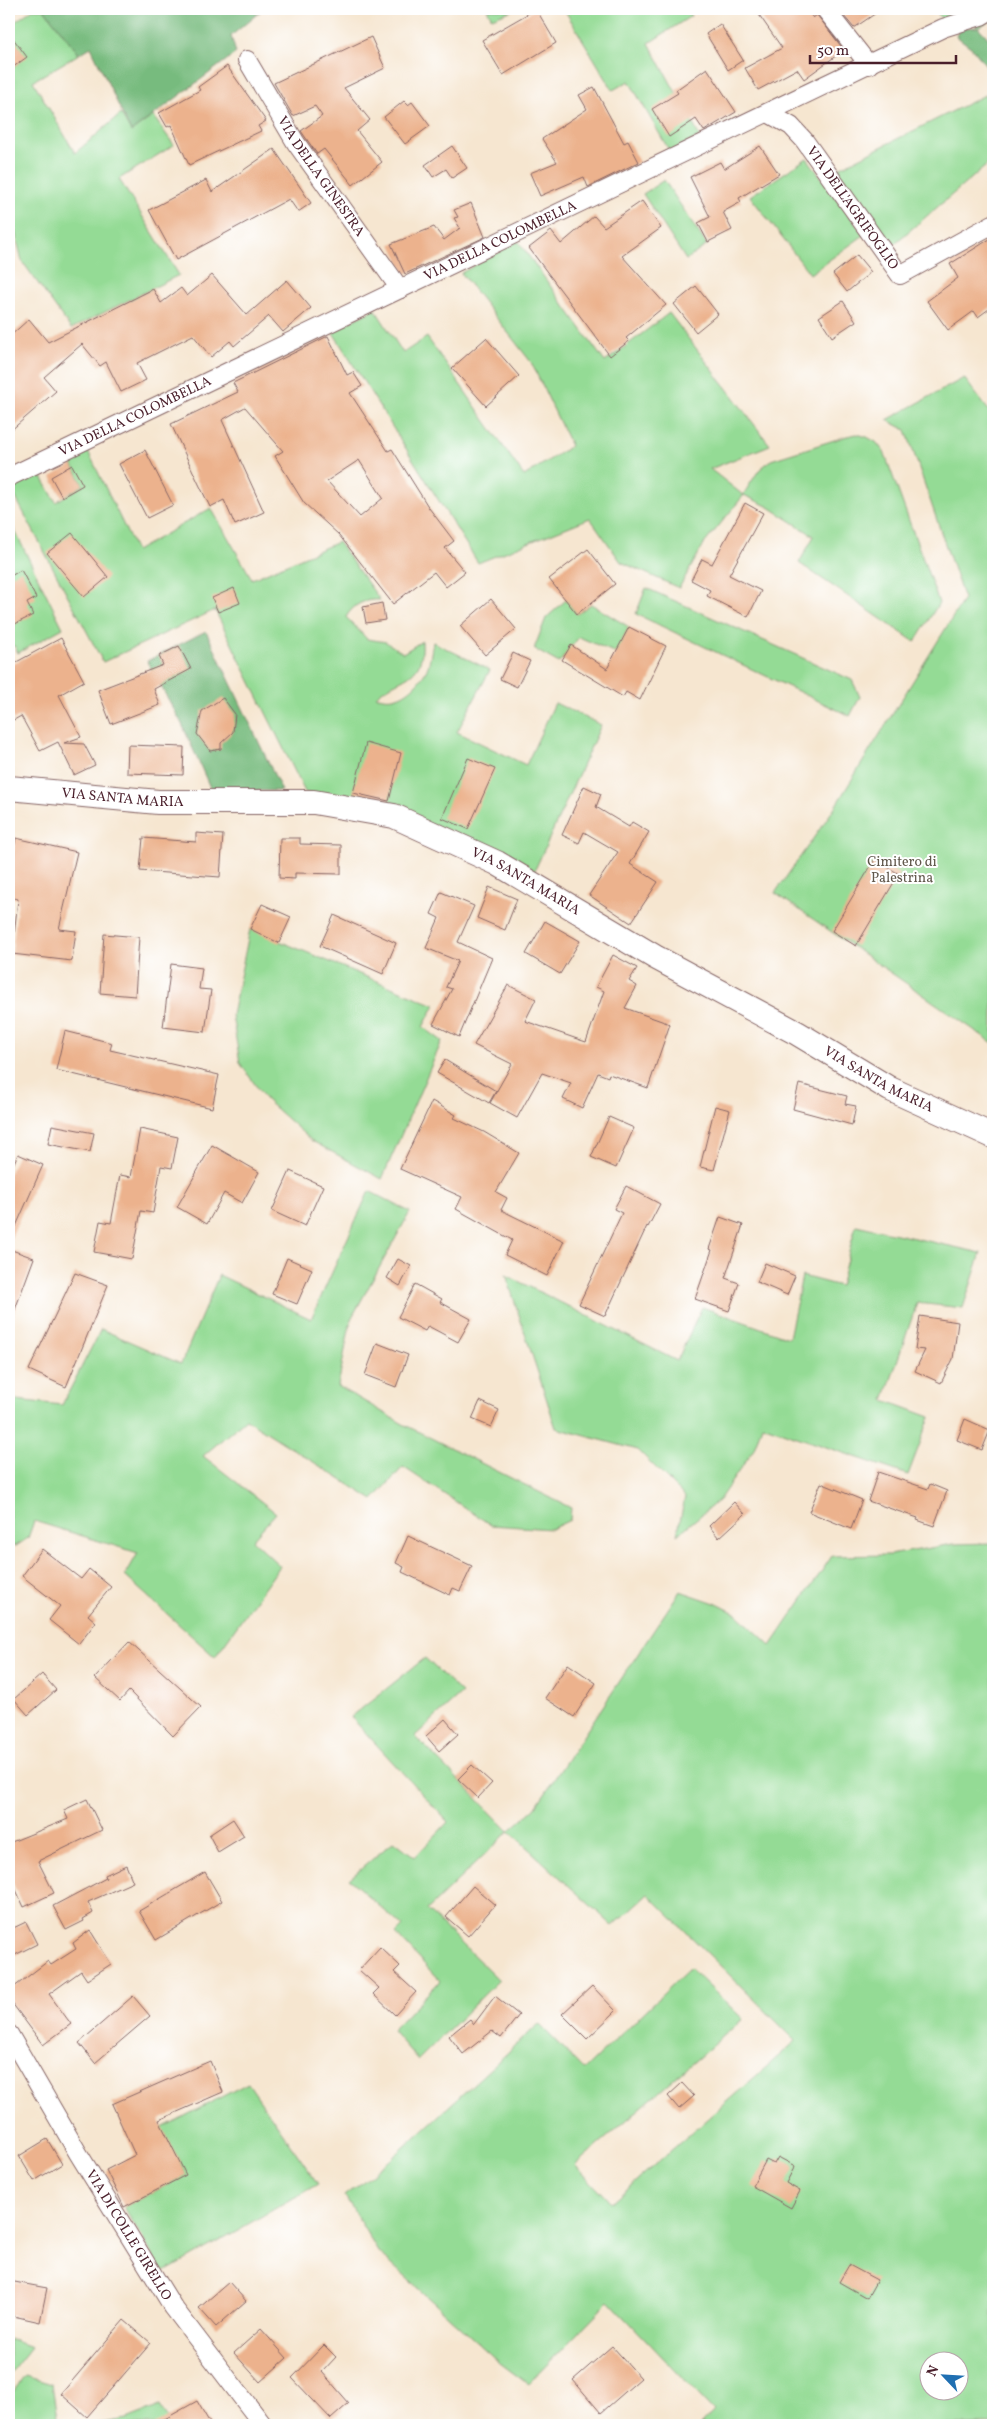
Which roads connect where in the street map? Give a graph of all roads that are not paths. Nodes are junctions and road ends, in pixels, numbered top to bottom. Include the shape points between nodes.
1 (825, 9) edge
2 (993, 9) edge
3 (247, 60) dead end
4 (869, 65) junction
5 (768, 113) junction
6 (993, 224) edge
7 (400, 289) junction
8 (9, 477) edge
9 (9, 788) edge
10 (993, 1136) edge
11 (9, 2034) edge
12 (263, 2425) edge

1 - 4 street
2 - 4 street, VIA DELLA COLOMBELLA via 943,28
3 - 7 street, VIA DELLA GINESTRA via 296,143
4 - 5 street, VIA DELLA COLOMBELLA
5 - 6 street, VIA DELL'AGRIFOGLIO via 791,126 804,140 900,275
5 - 7 street, VIA DELLA COLOMBELLA
7 - 8 street, VIA DELLA COLOMBELLA
9 - 10 street, VIA SANTA MARIA via 158,802 314,802 394,816 497,863 655,957 804,1037 890,1089
11 - 12 street, VIA DI COLLE GIRELLO via 172,2307

